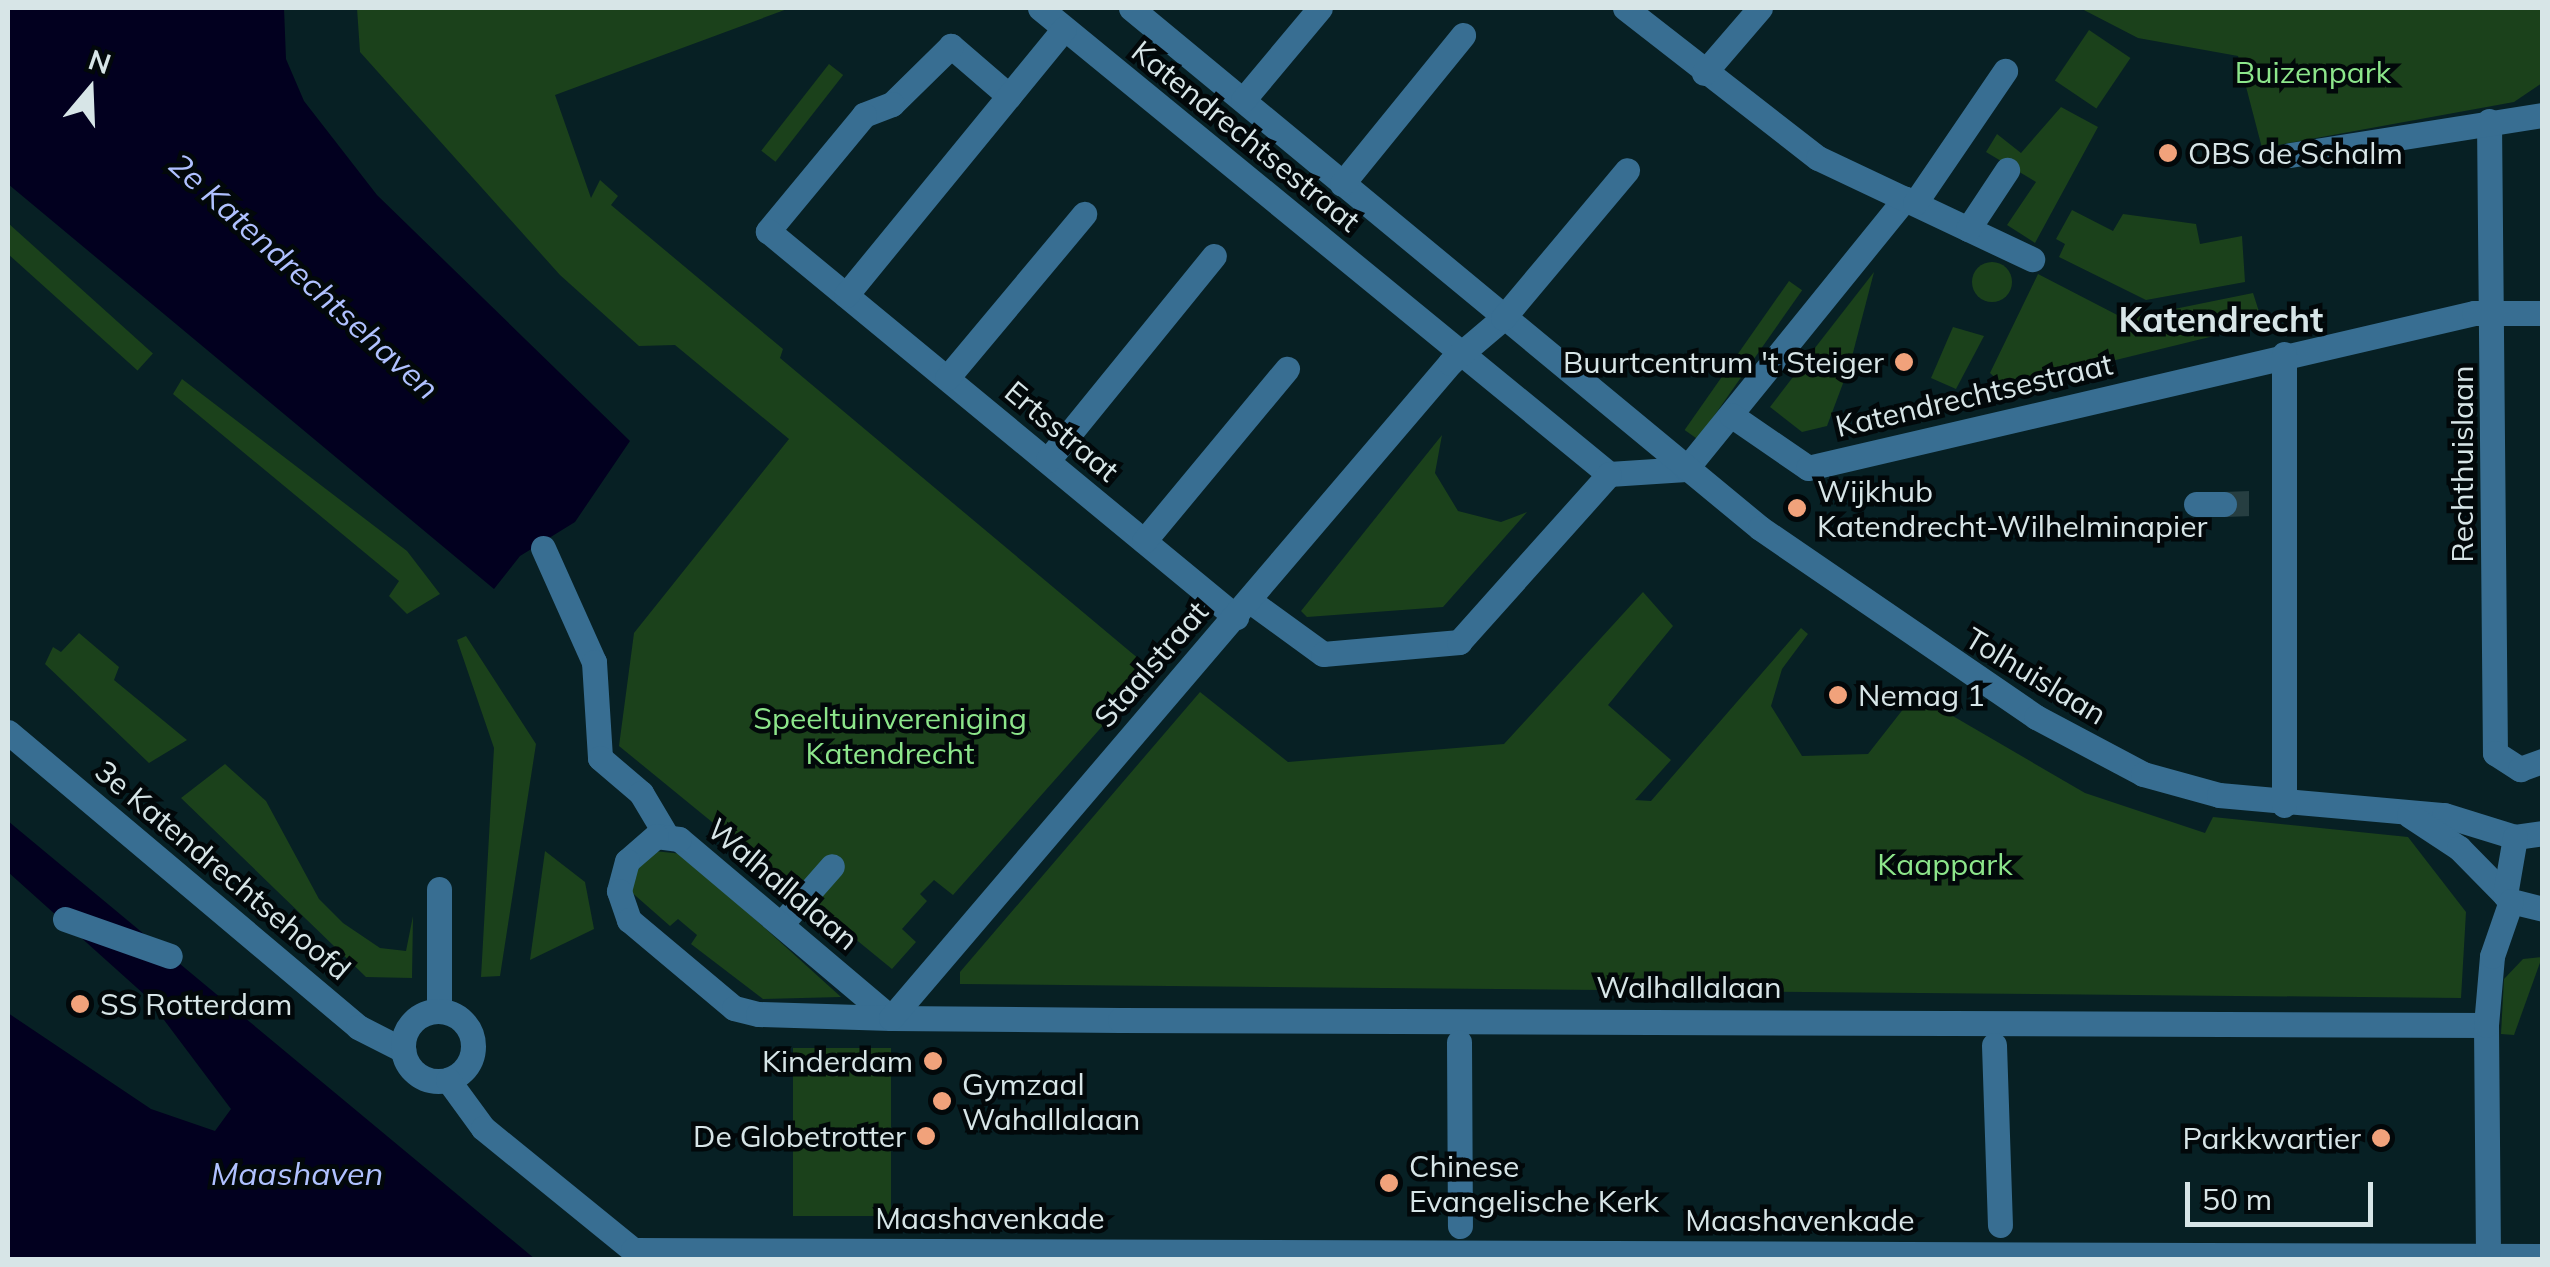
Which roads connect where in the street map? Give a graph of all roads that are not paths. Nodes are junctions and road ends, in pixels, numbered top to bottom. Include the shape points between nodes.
1 (1040, 8) edge
2 (1131, 8) edge
3 (1320, 8) edge
4 (1625, 8) edge
5 (1760, 8) edge
6 (1064, 29) junction
7 (1463, 35) dead end
8 (2005, 70) dead end
9 (1704, 73) junction
10 (1009, 96) junction
11 (1242, 100) junction
12 (2542, 115) edge
13 (2488, 121) junction
14 (2290, 155) dead end
15 (1627, 170) dead end
16 (2007, 170) dead end
17 (1342, 184) junction
18 (1910, 201) junction
19 (1084, 214) dead end
20 (1968, 229) junction
21 (1214, 256) dead end
22 (2032, 260) dead end
23 (846, 295) junction
24 (2495, 313) junction
25 (2542, 313) edge
26 (1503, 318) junction
27 (1459, 353) junction
28 (2284, 354) junction
29 (1288, 369) dead end
30 (947, 378) junction
31 (1731, 415) junction
32 (1651, 439) junction
33 (1048, 460) junction
34 (1686, 468) junction
35 (1609, 474) junction
36 (1638, 477) junction
37 (2196, 504) dead end
38 (2224, 504) tunnel mouth
39 (1144, 541) junction
40 (544, 548) dead end
41 (1243, 609) junction
42 (8, 732) edge
43 (2542, 761) edge
44 (2284, 805) junction
45 (2405, 813) junction
46 (2542, 833) edge
47 (666, 835) junction
48 (2514, 836) junction
49 (832, 866) dead end
50 (438, 889) dead end
51 (2508, 898) junction
52 (2542, 909) edge
53 (66, 919) dead end
54 (781, 924) junction
55 (170, 956) dead end
56 (439, 1011) junction
57 (891, 1018) junction
58 (2486, 1025) junction
59 (1458, 1042) dead end
60 (1994, 1045) dead end
61 (403, 1050) junction
62 (448, 1080) junction
63 (2000, 1225) dead end
64 (1460, 1226) dead end
65 (2488, 1256) junction
66 (2542, 1256) edge

1 - 6 street, Katendrechtsestraat
2 - 11 street, Katendrechtsestraat
3 - 11 street
4 - 9 street
5 - 9 street
6 - 10 street
6 - 27 street, Katendrechtsestraat
7 - 17 street
8 - 18 street
9 - 18 street via 1818,158
10 - 23 street
10 - 23 street, Ertsstraat via 951,46 892,104 864,115 768,231
11 - 17 street, Katendrechtsestraat
12 - 13 street
13 - 14 street
13 - 24 street, Rechthuislaan
15 - 26 street
16 - 20 street
17 - 26 street, Katendrechtsestraat
18 - 20 street
18 - 31 street
19 - 30 street
20 - 22 street
21 - 33 street
23 - 30 street, Ertsstraat
24 - 25 street, Katendrechtsestraat
24 - 28 street, Katendrechtsestraat
24 - 43 street, Rechthuislaan via 2495,753 2520,769
26 - 27 street
26 - 32 street, Katendrechtsestraat
27 - 35 street, Katendrechtsestraat
27 - 41 street, Staalstraat
28 - 31 street, Katendrechtsestraat via 1808,468
28 - 44 street via 2270,503
29 - 39 street
30 - 33 street, Ertsstraat
31 - 34 street
32 - 34 street, Katendrechtsestraat
32 - 36 street via 1652,466
33 - 39 street, Ertsstraat
34 - 36 street
34 - 44 street, Tolhuislaan via 1854,599 2096,751 2185,787
35 - 36 street
35 - 41 street, Ertsstraat via 1459,642 1323,654
37 - 38 street
39 - 41 street, Ertsstraat
40 - 47 street via 594,662 600,758 641,793
41 - 57 street, Staalstraat
42 - 61 street, 3e Katendrechtsehoofd via 364,1031
44 - 45 street, Tolhuislaan
45 - 48 street, Tolhuislaan
45 - 51 street, Tolhuislaan via 2459,848
46 - 48 street, Tolhuislaan
47 - 54 street, Walhallalaan
47 - 57 street, Walhallalaan via 627,861 623,909 734,1008
48 - 51 street
49 - 54 street
50 - 56 street
51 - 52 street
51 - 58 street via 2492,956
53 - 55 street
54 - 57 street, Walhallalaan
56 - 61 street via 416,1018
56 - 62 street via 461,1020 472,1040 468,1065
57 - 58 street, Walhallalaan
58 - 65 street
59 - 64 street
60 - 63 street
61 - 62 street via 418,1076
62 - 65 street, Maashavenkade via 483,1128 633,1250
65 - 66 street, Maashavenkade

